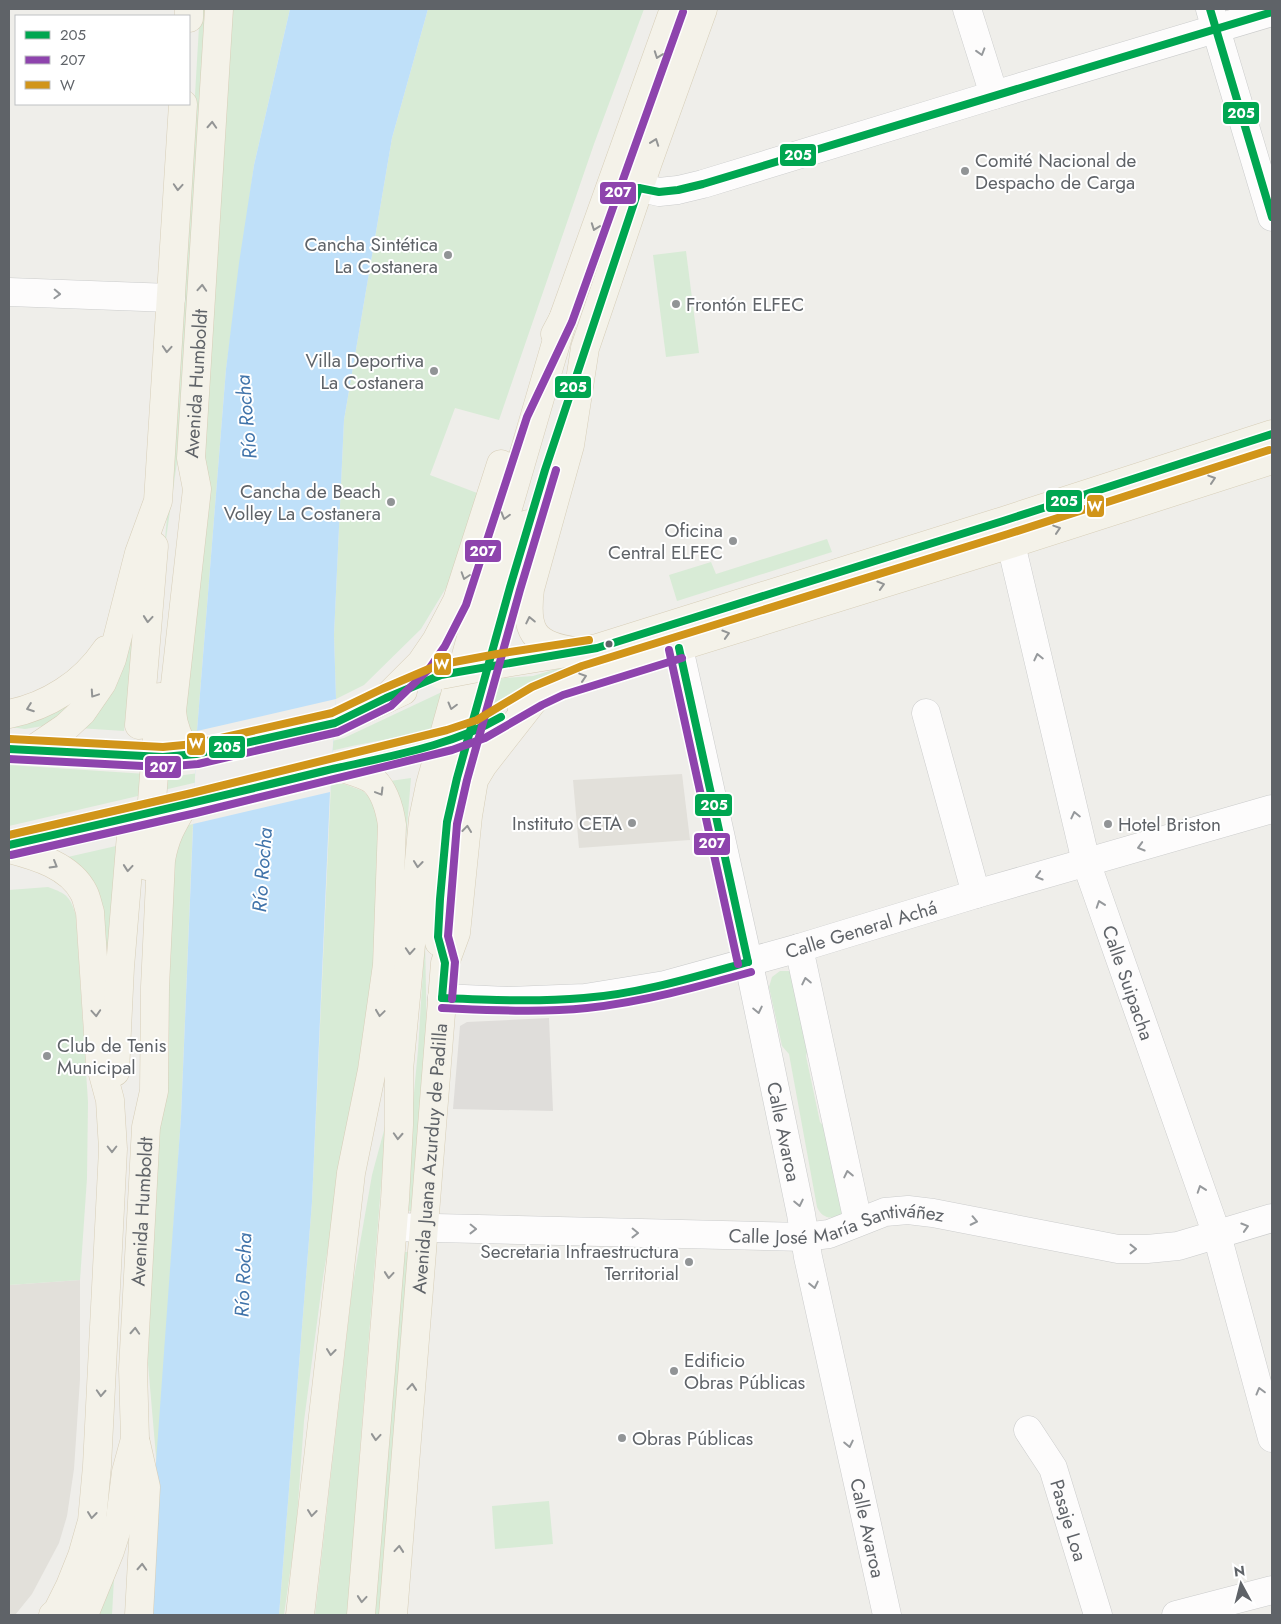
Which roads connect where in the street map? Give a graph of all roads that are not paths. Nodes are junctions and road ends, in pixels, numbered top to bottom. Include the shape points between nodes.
1 (219, 9) edge
2 (674, 9) edge
3 (703, 9) edge
4 (967, 9) edge
5 (1272, 12) edge
6 (1213, 19) edge
7 (994, 94) junction
8 (183, 105) edge
9 (612, 182) junction
10 (639, 188) junction
11 (1272, 217) edge
12 (9, 292) edge
13 (171, 298) junction
14 (563, 319) junction
15 (585, 348) junction
16 (1272, 434) edge
17 (191, 458) junction
18 (1272, 460) edge
19 (158, 501) junction
20 (1007, 532) junction
21 (118, 632) junction
22 (679, 648) junction
23 (580, 652) junction
24 (537, 696) junction
25 (386, 698) junction
26 (926, 713) dead end
27 (9, 714) edge
28 (18, 748) edge
29 (182, 755) junction
30 (336, 768) junction
31 (179, 806) junction
32 (1272, 809) edge
33 (9, 844) edge
34 (9, 848) edge
35 (1086, 862) junction
36 (976, 894) junction
37 (799, 948) junction
38 (748, 962) junction
39 (445, 963) junction
40 (442, 998) junction
41 (399, 1070) junction
42 (110, 1100) junction
43 (146, 1127) junction
44 (1272, 1218) edge
45 (858, 1222) junction
46 (393, 1227) junction
47 (424, 1228) junction
48 (1217, 1235) junction
49 (805, 1237) junction
50 (337, 1303) junction
51 (1028, 1430) dead end
52 (1272, 1438) edge
53 (135, 1439) junction
54 (97, 1466) junction
55 (120, 1519) junction
56 (1272, 1590) edge
57 (55, 1614) edge
58 (84, 1615) edge
59 (120, 1615) edge
60 (139, 1615) edge
61 (300, 1615) edge
62 (361, 1615) edge
63 (393, 1615) edge
64 (887, 1615) edge
65 (1098, 1615) edge
66 (1176, 1615) edge

17 -> 1 main road, Avenida Humboldt
2 -> 9 main road
10 -> 3 main road
4 -> 7 street
5 - 6 street
6 - 7 street
6 - 11 street
7 - 10 street via 703,184 659,192
8 -> 13 main road, Avenida Humboldt
9 - 10 street
9 -> 14 main road
10 - 15 main road
12 -> 13 street
13 -> 19 main road, Avenida Humboldt
14 -> 25 main road via 518,413 457,601 421,662
14 -> 41 main road via 430,785 423,819
23 -> 15 main road via 556,649 544,643 534,634 528,607 570,444
15 - 39 main road via 515,569 447,822 438,936
16 - 20 main road
17 - 29 main road, Avenida Humboldt via 196,489 172,711
17 - 43 main road via 182,484 147,847 139,1090
20 -> 18 main road
19 - 21 main road, Avenida Humboldt via 139,553
19 -> 42 main road via 120,967 116,1064
22 -> 20 main road
20 - 23 main road
35 -> 20 street, Calle Suipacha
21 -> 27 main road via 97,664 65,692 44,703
21 -> 28 main road, Avenida Humboldt via 102,683 82,712 66,726
24 -> 22 main road via 585,676
22 - 38 street, Calle Avaroa
23 - 25 main road, bridge via 441,675
24 - 30 main road, bridge via 481,729 450,740
39 -> 24 main road, Avenida Juana Azurduy de Padilla via 456,933 474,780
25 - 29 main road via 335,722
26 - 36 street
28 - 29 main road, bridge via 123,755
30 - 31 main road
30 -> 50 main road via 373,780 387,804 392,825 387,965 372,1070 351,1174
31 - 33 main road, bridge
31 - 43 main road, Avenida Humboldt via 161,860 154,1091
32 -> 35 street, Calle General Achá
34 -> 42 main road, Avenida Humboldt via 50,862 72,876 84,893 90,912 100,1063
35 -> 36 street, Calle General Achá
48 -> 35 street, Calle Suipacha
36 - 37 street, Calle General Achá
37 - 38 street, Calle General Achá
45 -> 37 street
38 - 40 street, Calle General Achá via 665,985 585,998
38 -> 49 street, Calle Avaroa
39 - 40 main road, Avenida Juana Azurduy de Padilla
40 - 47 main road, Avenida Juana Azurduy de Padilla
41 -> 46 main road
41 - 50 main road via 376,1124
42 -> 54 main road, Avenida Humboldt via 112,1149
53 -> 43 main road, Avenida Humboldt via 133,1369
48 -> 44 street, Calle José María Santiváñez
45 -> 48 street, Calle José María Santiváñez via 885,1212 908,1210 1118,1249 1178,1246
45 - 49 street, Calle José María Santiváñez via 829,1234
46 - 47 street, Calle José María Santiváñez
46 -> 62 main road
47 -> 49 street, Calle José María Santiváñez
63 -> 47 main road, Avenida Juana Azurduy de Padilla
52 -> 48 street, Calle Suipacha
49 -> 64 street, Calle Avaroa
50 -> 61 main road
51 - 65 street, Pasaje Loa via 1053,1468
53 - 55 main road, Avenida Humboldt via 126,1472
60 -> 53 main road via 146,1487
54 - 55 main road
54 -> 57 main road, Avenida Humboldt via 92,1521 73,1578
55 - 58 main road, Avenida Humboldt
55 - 59 main road via 124,1565
56 - 66 street

